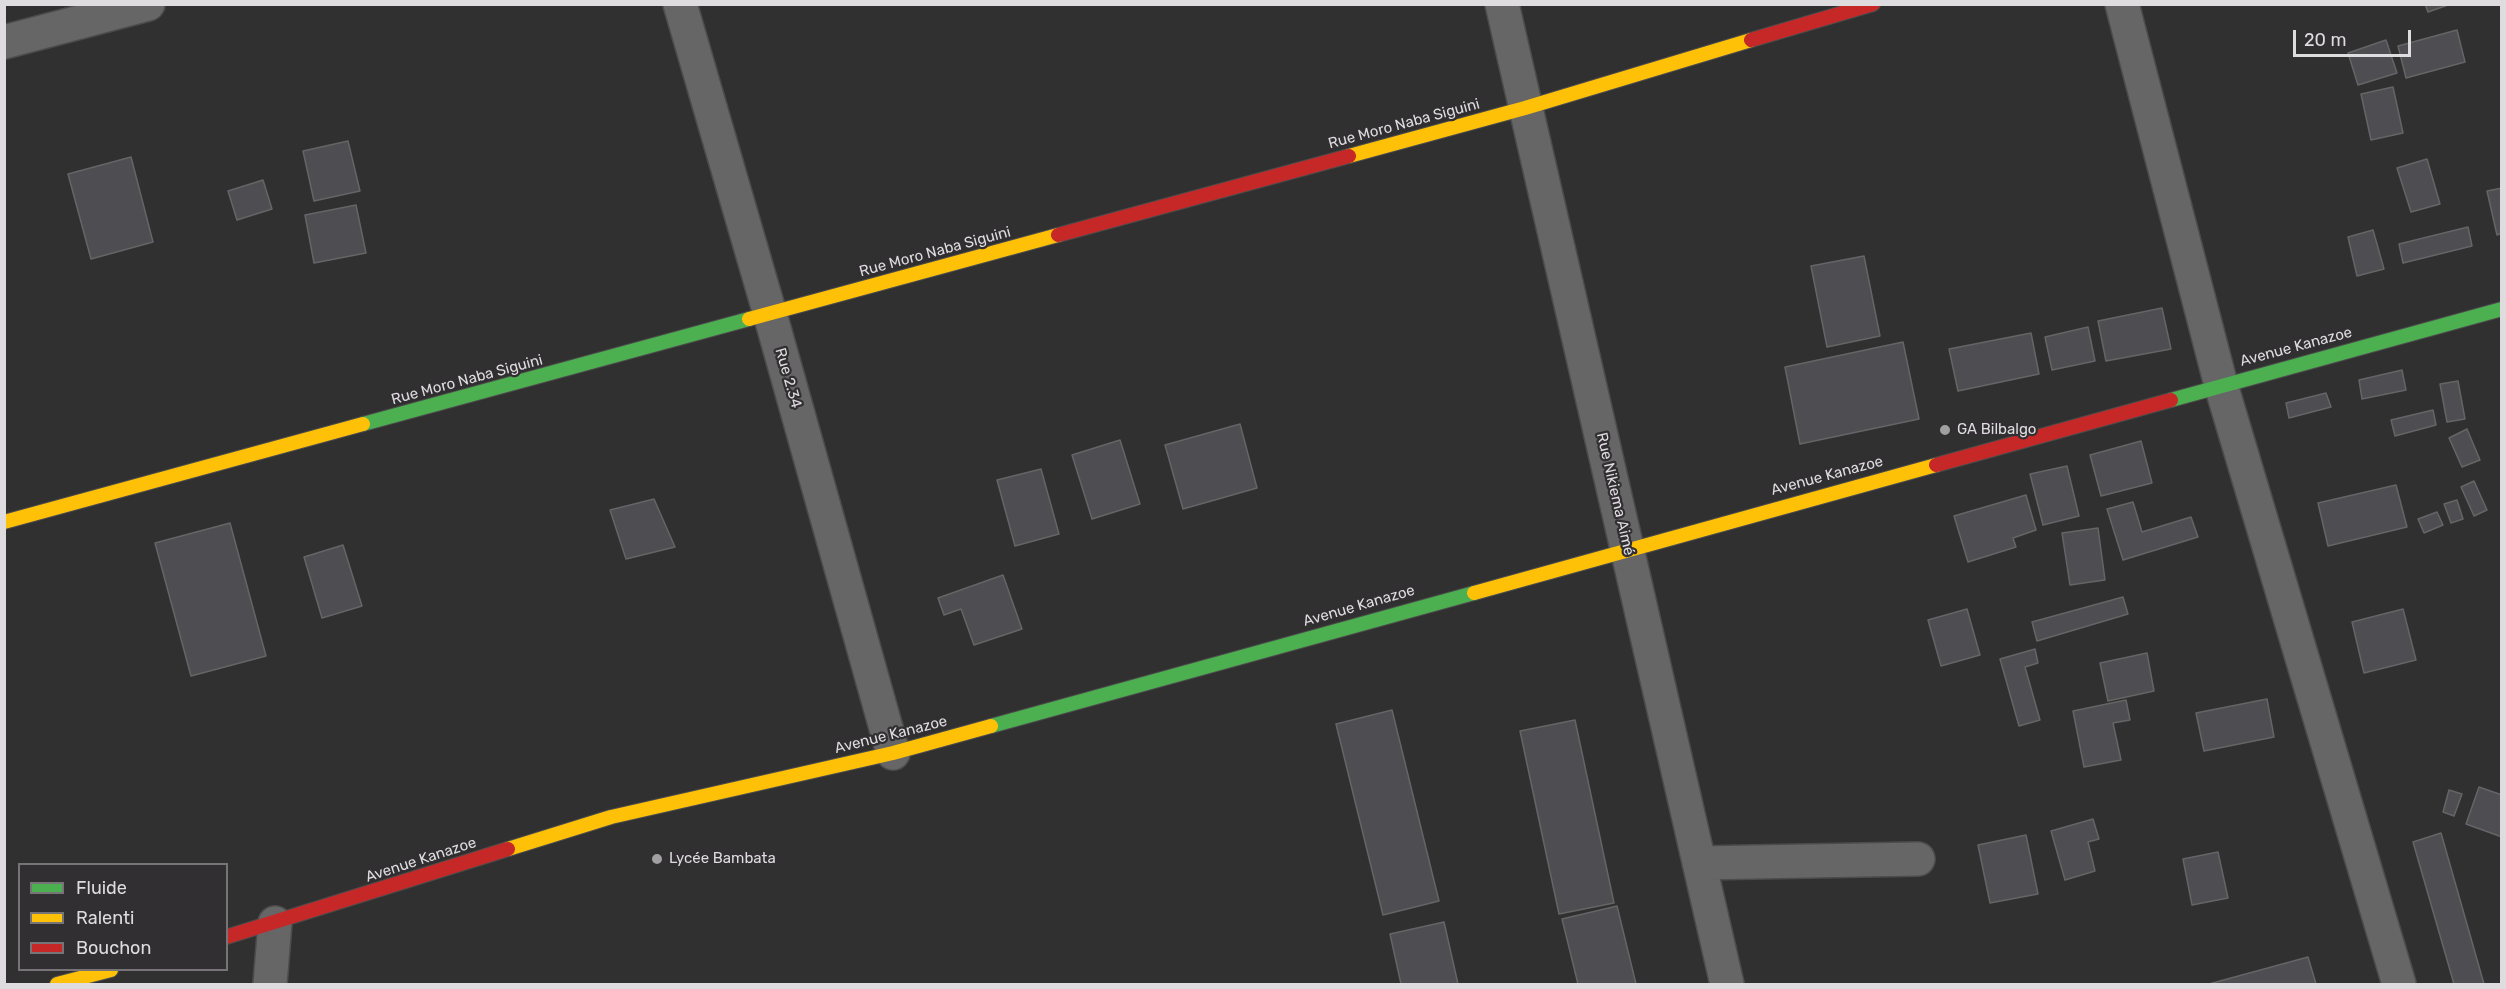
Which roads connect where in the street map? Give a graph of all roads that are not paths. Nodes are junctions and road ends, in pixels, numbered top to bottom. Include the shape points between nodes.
1 (148, 4) edge
2 (680, 4) edge
3 (1502, 4) edge
4 (1873, 4) edge
5 (2122, 4) edge
6 (4, 42) edge
7 (1525, 108) junction
8 (2502, 309) edge
9 (770, 314) junction
10 (2221, 385) junction
11 (4, 522) edge
12 (1628, 549) junction
13 (893, 753) junction
14 (1918, 859) dead end
15 (1699, 863) junction
16 (275, 923) junction
17 (228, 936) edge
18 (104, 971) edge
19 (57, 984) edge
20 (270, 984) edge
21 (1727, 984) edge
22 (2400, 984) edge

1 - 6 street
2 - 9 street, Rue 2.34
3 - 7 street, Rue Nikiema Aimé
4 - 7 street, Rue Moro Naba Siguini
5 - 10 street
7 - 9 street, Rue Moro Naba Siguini
7 - 12 street, Rue Nikiema Aimé
8 - 10 street, Avenue Kanazoe
9 - 11 street, Rue Moro Naba Siguini
9 - 13 street, Rue 2.34
10 - 12 street, Avenue Kanazoe
10 - 22 street
12 - 13 street, Avenue Kanazoe
12 - 15 street, Rue Nikiema Aimé
13 - 16 street, Avenue Kanazoe via 611,817
14 - 15 street
15 - 21 street, Rue Nikiema Aimé
16 - 17 street, Avenue Kanazoe
16 - 20 street
18 - 19 street

